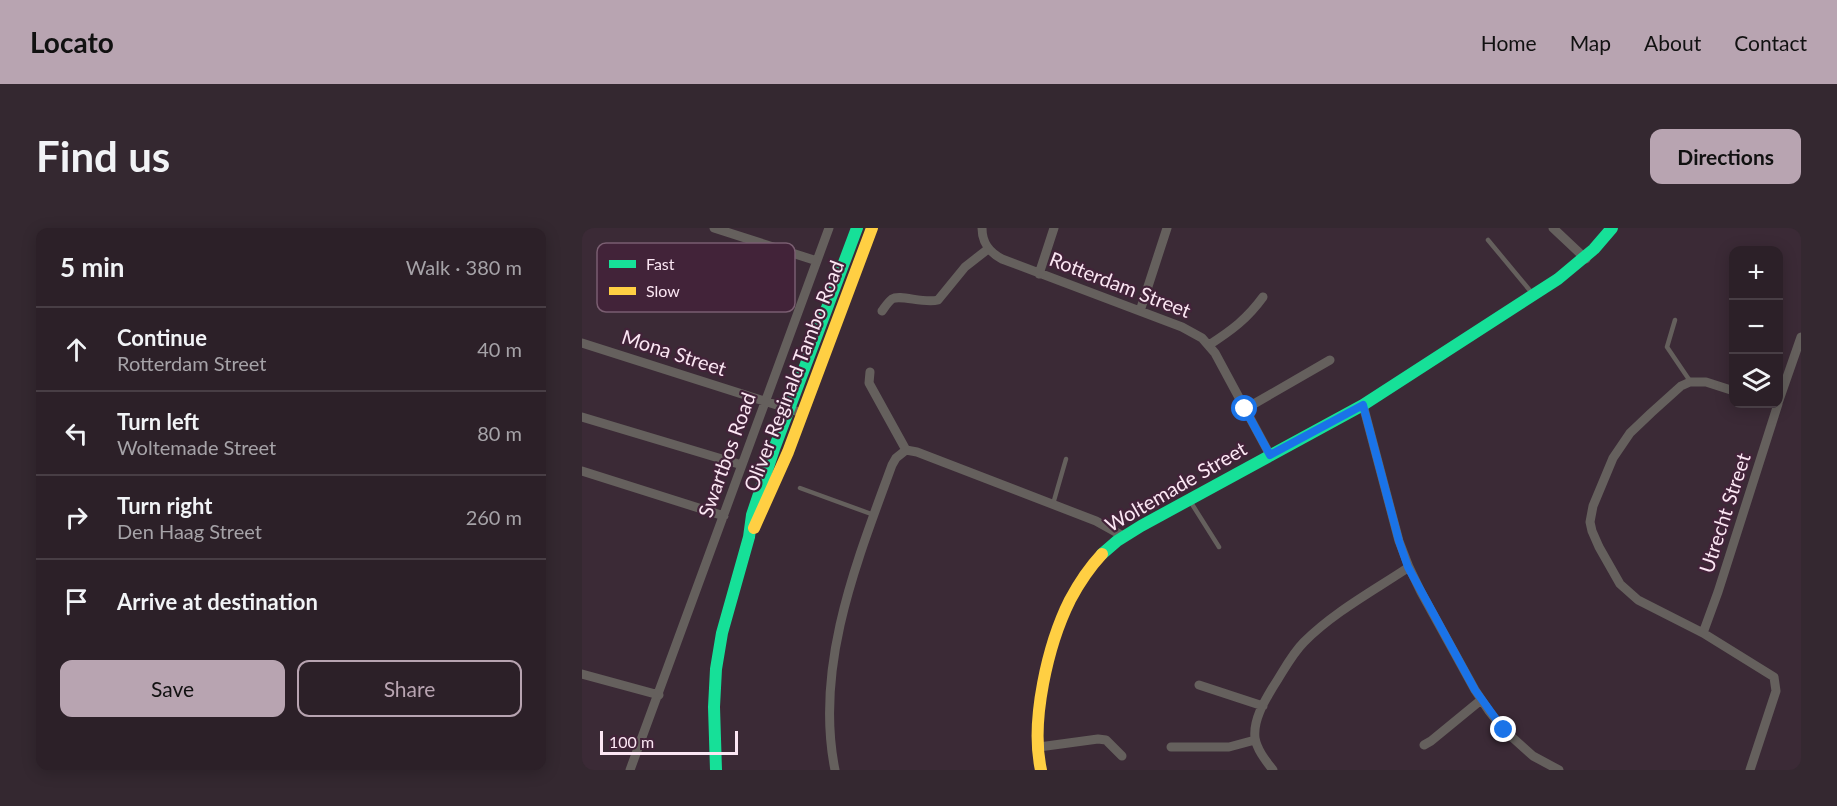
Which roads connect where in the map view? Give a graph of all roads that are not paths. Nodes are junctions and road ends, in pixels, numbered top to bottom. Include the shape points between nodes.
1 (714, 228) edge
2 (829, 228) edge
3 (857, 228) edge
4 (872, 228) edge
5 (982, 228) edge
6 (1054, 228) edge
7 (1167, 228) edge
8 (1553, 228) edge
9 (1612, 228) edge
10 (1488, 240) dead end
11 (761, 243) edge
12 (988, 249) junction
13 (795, 254) edge
14 (1586, 259) junction
15 (817, 261) junction
16 (1039, 274) junction
17 (1534, 295) junction
18 (1263, 297) dead end
19 (882, 311) dead end
20 (1140, 311) junction
21 (1675, 320) dead end
22 (1801, 337) edge
23 (582, 343) edge
24 (1209, 345) junction
25 (1330, 360) dead end
26 (870, 372) dead end
27 (1690, 382) junction
28 (1783, 387) edge
29 (1729, 389) edge
30 (766, 402) junction
31 (1363, 405) junction
32 (1776, 408) edge
33 (789, 409) junction
34 (1245, 409) junction
35 (802, 413) junction
36 (582, 417) edge
37 (906, 450) junction
38 (1270, 455) junction
39 (1066, 459) dead end
40 (742, 465) junction
41 (582, 471) edge
42 (800, 488) dead end
43 (1189, 499) junction
44 (1053, 504) junction
45 (874, 515) junction
46 (724, 516) junction
47 (1123, 536) junction
48 (749, 537) junction
49 (1219, 547) dead end
50 (1408, 567) junction
51 (1703, 633) junction
52 (582, 674) edge
53 (1199, 685) dead end
54 (659, 695) junction
55 (1481, 700) junction
56 (1263, 706) junction
57 (1256, 740) junction
58 (1424, 745) dead end
59 (1039, 747) junction
60 (1171, 747) dead end
61 (1122, 756) dead end
62 (630, 770) edge
63 (716, 770) edge
64 (834, 770) edge
65 (1041, 770) edge
66 (1273, 770) edge
67 (1559, 770) edge
68 (1750, 770) edge

1 - 11 street
2 - 15 street, Swartbos Road
3 - 33 main road, Oliver Reginald Tambo Road
4 - 35 main road, Oliver Reginald Tambo Road
5 - 12 street
6 - 16 street
7 - 20 street
8 - 14 street
9 - 14 main road, Woltemade Street
10 - 17 lane
12 - 16 street, Rotterdam Street via 1002,260
12 - 19 street via 964,267 938,300 923,302 898,297
13 - 15 street
14 - 17 main road, Woltemade Street
15 - 30 street, Swartbos Road
16 - 20 street, Rotterdam Street
17 - 31 main road, Woltemade Street
18 - 24 street via 1239,325
20 - 24 street, Rotterdam Street via 1194,332
21 - 27 lane via 1667,347
22 - 28 street, Utrecht Street
23 - 30 street, Mona Street
24 - 34 street, Rotterdam Street
25 - 34 street
26 - 37 street via 869,383
27 - 29 street
27 - 51 street via 1681,386 1620,445 1593,506 1590,522 1620,584 1638,600
30 - 33 street, Mona Street
30 - 40 street, Swartbos Road
31 - 38 main road, Woltemade Street
31 - 50 street
32 - 51 street, Utrecht Street
33 - 35 street, Mona Street
33 - 48 main road, Oliver Reginald Tambo Road via 759,492
34 - 38 street, Rotterdam Street
35 - 48 main road, Oliver Reginald Tambo Road
36 - 40 street
37 - 44 street
37 - 45 street via 896,458
38 - 43 main road, Woltemade Street
39 - 44 lane
40 - 46 street, Swartbos Road
41 - 46 street
42 - 45 lane
43 - 47 main road, Woltemade Street
43 - 49 lane
44 - 47 street
45 - 64 street via 856,564 830,680 829,735
46 - 54 street, Swartbos Road
47 - 59 main road, Woltemade Street via 1090,568 1069,599 1058,625 1041,702
48 - 63 main road, Oliver Reginald Tambo Road via 716,669
50 - 55 street
50 - 56 street via 1336,615 1304,642
51 - 68 street via 1770,674 1776,683
52 - 54 street
53 - 56 street
54 - 62 street, Swartbos Road
55 - 58 street
55 - 67 street via 1516,741
56 - 57 street
57 - 60 street via 1229,747
57 - 66 street
59 - 61 street via 1098,739 1106,740
59 - 65 main road, Woltemade Street

